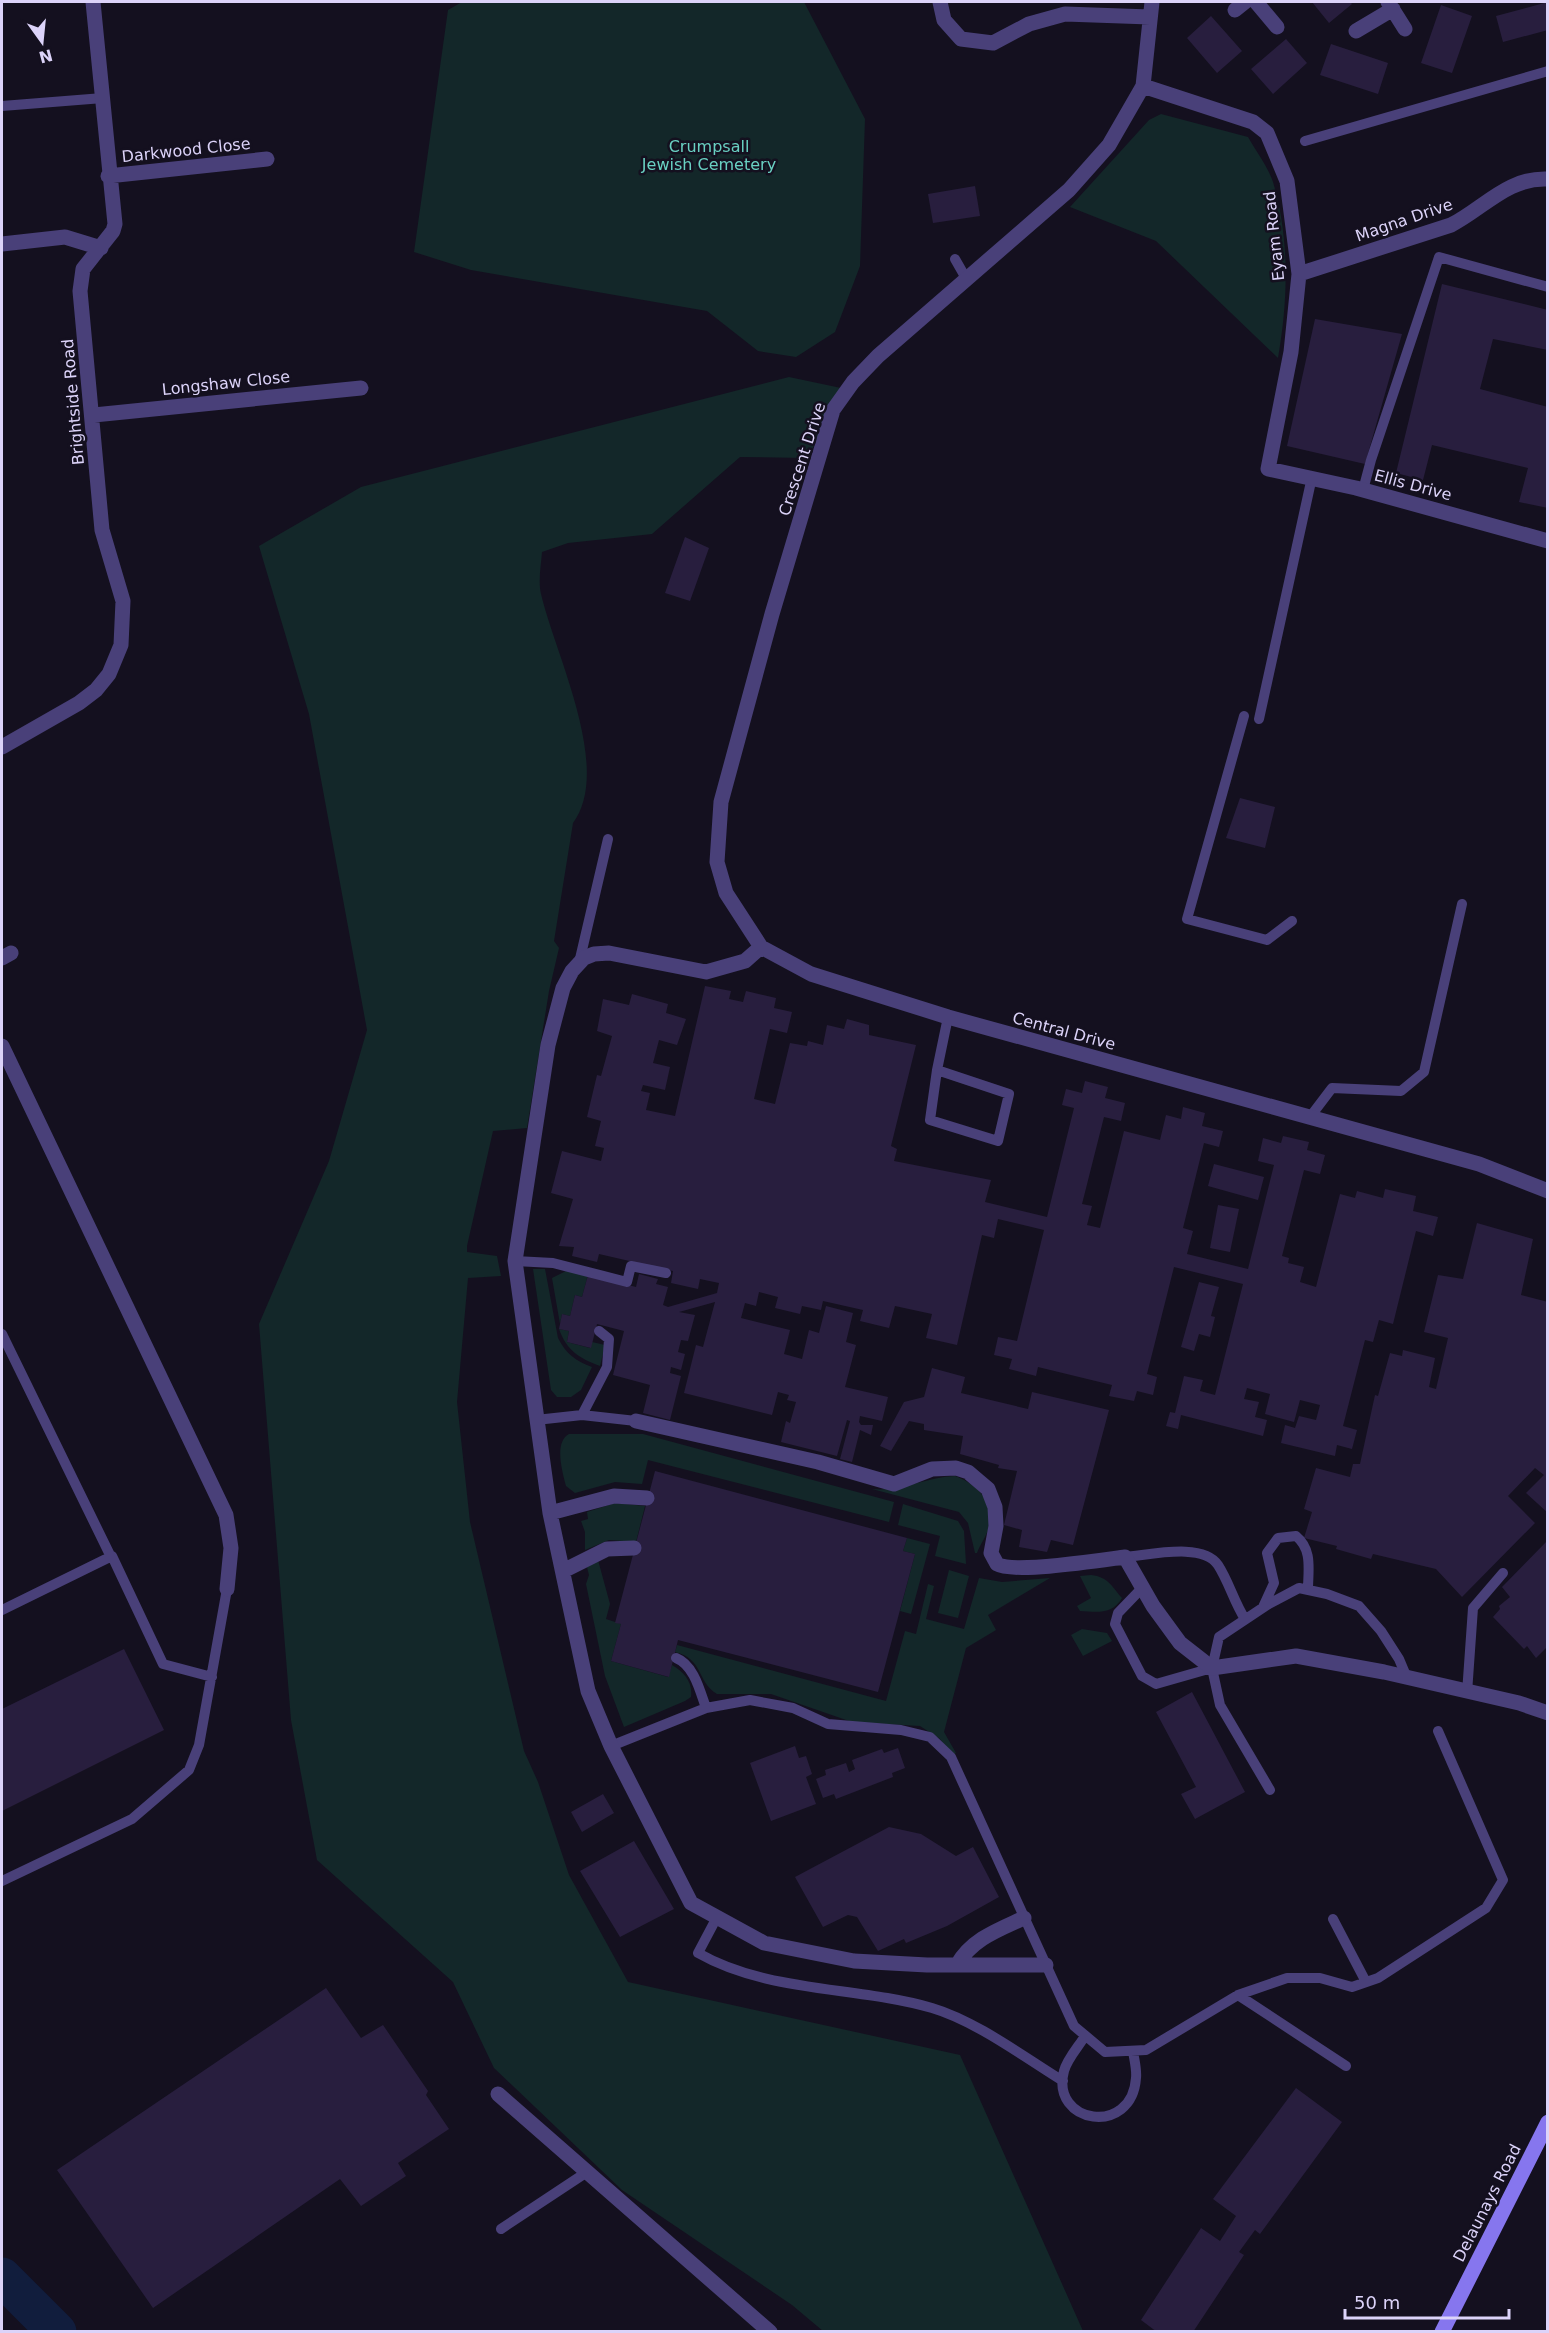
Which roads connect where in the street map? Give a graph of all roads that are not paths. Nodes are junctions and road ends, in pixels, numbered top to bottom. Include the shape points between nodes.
1 (93, 2) edge
2 (940, 2) edge
3 (1256, 2) edge
4 (1390, 5) edge
5 (1151, 9) edge
6 (1277, 27) dead end
7 (1406, 30) dead end
8 (1356, 31) dead end
9 (1548, 71) edge
10 (1143, 86) junction
11 (103, 98) junction
12 (2, 106) edge
13 (1305, 141) dead end
14 (267, 159) dead end
15 (108, 176) junction
16 (1548, 179) edge
17 (2, 243) edge
18 (101, 248) junction
19 (956, 259) dead end
20 (1299, 274) junction
21 (967, 280) junction
22 (1548, 287) edge
23 (362, 388) dead end
24 (94, 415) junction
25 (1268, 469) joint
26 (1312, 477) junction
27 (1364, 490) junction
28 (1548, 541) edge
29 (1244, 716) dead end
30 (1259, 719) dead end
31 (2, 747) edge
32 (608, 839) dead end
33 (1462, 904) dead end
34 (1292, 921) dead end
35 (761, 947) junction
36 (579, 963) junction
37 (948, 1017) junction
38 (2, 1046) edge
39 (937, 1070) junction
40 (1310, 1117) junction
41 (1548, 1191) edge
42 (515, 1261) junction
43 (666, 1273) dead end
44 (599, 1331) dead end
45 (2, 1334) edge
46 (582, 1415) junction
47 (536, 1420) junction
48 (636, 1421) joint
49 (647, 1498) dead end
50 (550, 1513) junction
51 (634, 1548) dead end
52 (111, 1557) junction
53 (1125, 1557) junction
54 (563, 1571) junction
55 (1503, 1573) dead end
56 (1143, 1587) junction
57 (228, 1589) joint
58 (1308, 1590) junction
59 (1263, 1607) junction
60 (2, 1610) edge
61 (1245, 1619) junction
62 (676, 1658) dead end
63 (1212, 1668) junction
64 (212, 1677) junction
65 (1407, 1678) junction
66 (1467, 1693) junction
67 (706, 1708) junction
68 (1548, 1713) edge
69 (1438, 1731) dead end
70 (611, 1746) junction
71 (1270, 1790) dead end
72 (2, 1881) edge
73 (1024, 1918) junction
74 (716, 1919) junction
75 (1333, 1919) dead end
76 (957, 1965) junction
77 (1046, 1965) junction
78 (1366, 1982) junction
79 (1238, 1995) junction
80 (1086, 2036) junction
81 (1132, 2051) junction
82 (1346, 2066) dead end
83 (1063, 2081) junction
84 (498, 2094) dead end
85 (1548, 2122) edge
86 (587, 2172) junction
87 (501, 2229) dead end
88 (770, 2331) edge
89 (1442, 2331) edge

1 - 11 street, Brightside Road
2 - 5 street via 944,20 961,39 993,43 1029,24 1065,14
3 - 6 street
4 - 7 street
4 - 8 street
5 - 10 street
9 - 13 lane
10 - 20 street, Eyam Road via 1253,122 1267,133 1287,181
10 - 21 street, Crescent Drive via 1109,145 1089,168
11 - 12 lane
11 - 15 street, Brightside Road
14 - 15 street, Darkwood Close
15 - 18 street, Brightside Road via 115,224
16 - 20 street, Magna Drive via 1514,184 1451,225
17 - 18 street via 65,237
18 - 24 street, Brightside Road via 82,270 80,279
19 - 21 lane
20 - 25 street, Eyam Road via 1291,352
21 - 35 street, Crescent Drive via 878,356 833,410 721,802 717,862 726,893
22 - 27 lane via 1439,257
23 - 24 street, Longshaw Close
24 - 31 street, Brightside Road via 102,530 123,602 121,645 109,674 96,690 79,704
25 - 26 street, Ellis Drive
26 - 27 street, Ellis Drive
26 - 30 lane
27 - 28 street, Ellis Drive
29 - 34 lane via 1187,919 1267,940
32 - 36 lane
33 - 40 lane via 1424,1072 1401,1091 1332,1088
35 - 36 street via 746,961 706,972 609,953 594,954
35 - 37 street, Central Drive via 811,974
36 - 42 street via 563,988 548,1045
37 - 39 lane
37 - 40 street, Central Drive
38 - 57 street via 226,1515 231,1548
39 - 39 lane via 1009,1094 998,1142 930,1120
40 - 41 street, Central Drive via 1479,1164
42 - 43 lane via 553,1263 627,1282 631,1266
42 - 47 street
44 - 46 lane via 609,1339 610,1357
45 - 52 lane
46 - 47 lane
46 - 48 lane
47 - 50 street
48 - 53 street via 818,1462 894,1484 932,1469 968,1472 988,1489 995,1507 991,1553 1000,1566
49 - 50 street via 614,1496
50 - 54 street
51 - 54 street via 608,1548
52 - 60 lane
52 - 64 lane via 164,1665
53 - 56 street
53 - 61 lane via 1181,1552 1210,1555
54 - 70 street via 588,1691
55 - 66 lane via 1473,1608
56 - 63 street via 1180,1643
56 - 63 lane via 1118,1613 1115,1623 1142,1676 1156,1684
57 - 64 lane
58 - 59 lane via 1299,1588
58 - 59 lane via 1309,1557 1305,1544 1296,1536 1278,1538 1267,1553 1274,1583
58 - 65 lane via 1359,1606 1381,1631
59 - 61 lane
61 - 63 lane via 1219,1637
62 - 67 lane via 693,1675
63 - 65 street via 1296,1656
63 - 71 lane via 1220,1705
64 - 72 lane via 199,1745 189,1770 132,1819
65 - 66 street
66 - 68 street
67 - 70 lane
67 - 73 lane via 766,1701 828,1724 901,1730 930,1737 951,1757
69 - 78 lane via 1503,1880 1486,1908
70 - 74 street via 691,1903
73 - 76 street via 986,1935 965,1951
73 - 77 lane
74 - 76 street via 764,1943 854,1961
74 - 83 lane via 698,1953 720,1965 787,1982 933,2008 972,2026
75 - 78 lane
76 - 77 street
77 - 80 lane via 1074,2026
78 - 79 lane via 1352,1987 1320,1978 1287,1978
79 - 81 lane via 1167,2039 1146,2050
79 - 82 lane
80 - 81 lane via 1105,2052
80 - 83 lane via 1064,2070
81 - 83 lane via 1136,2077 1133,2094 1128,2104 1114,2115 1099,2119 1069,2106
84 - 86 street
85 - 89 street, Delaunays Road
86 - 87 lane
86 - 88 street

